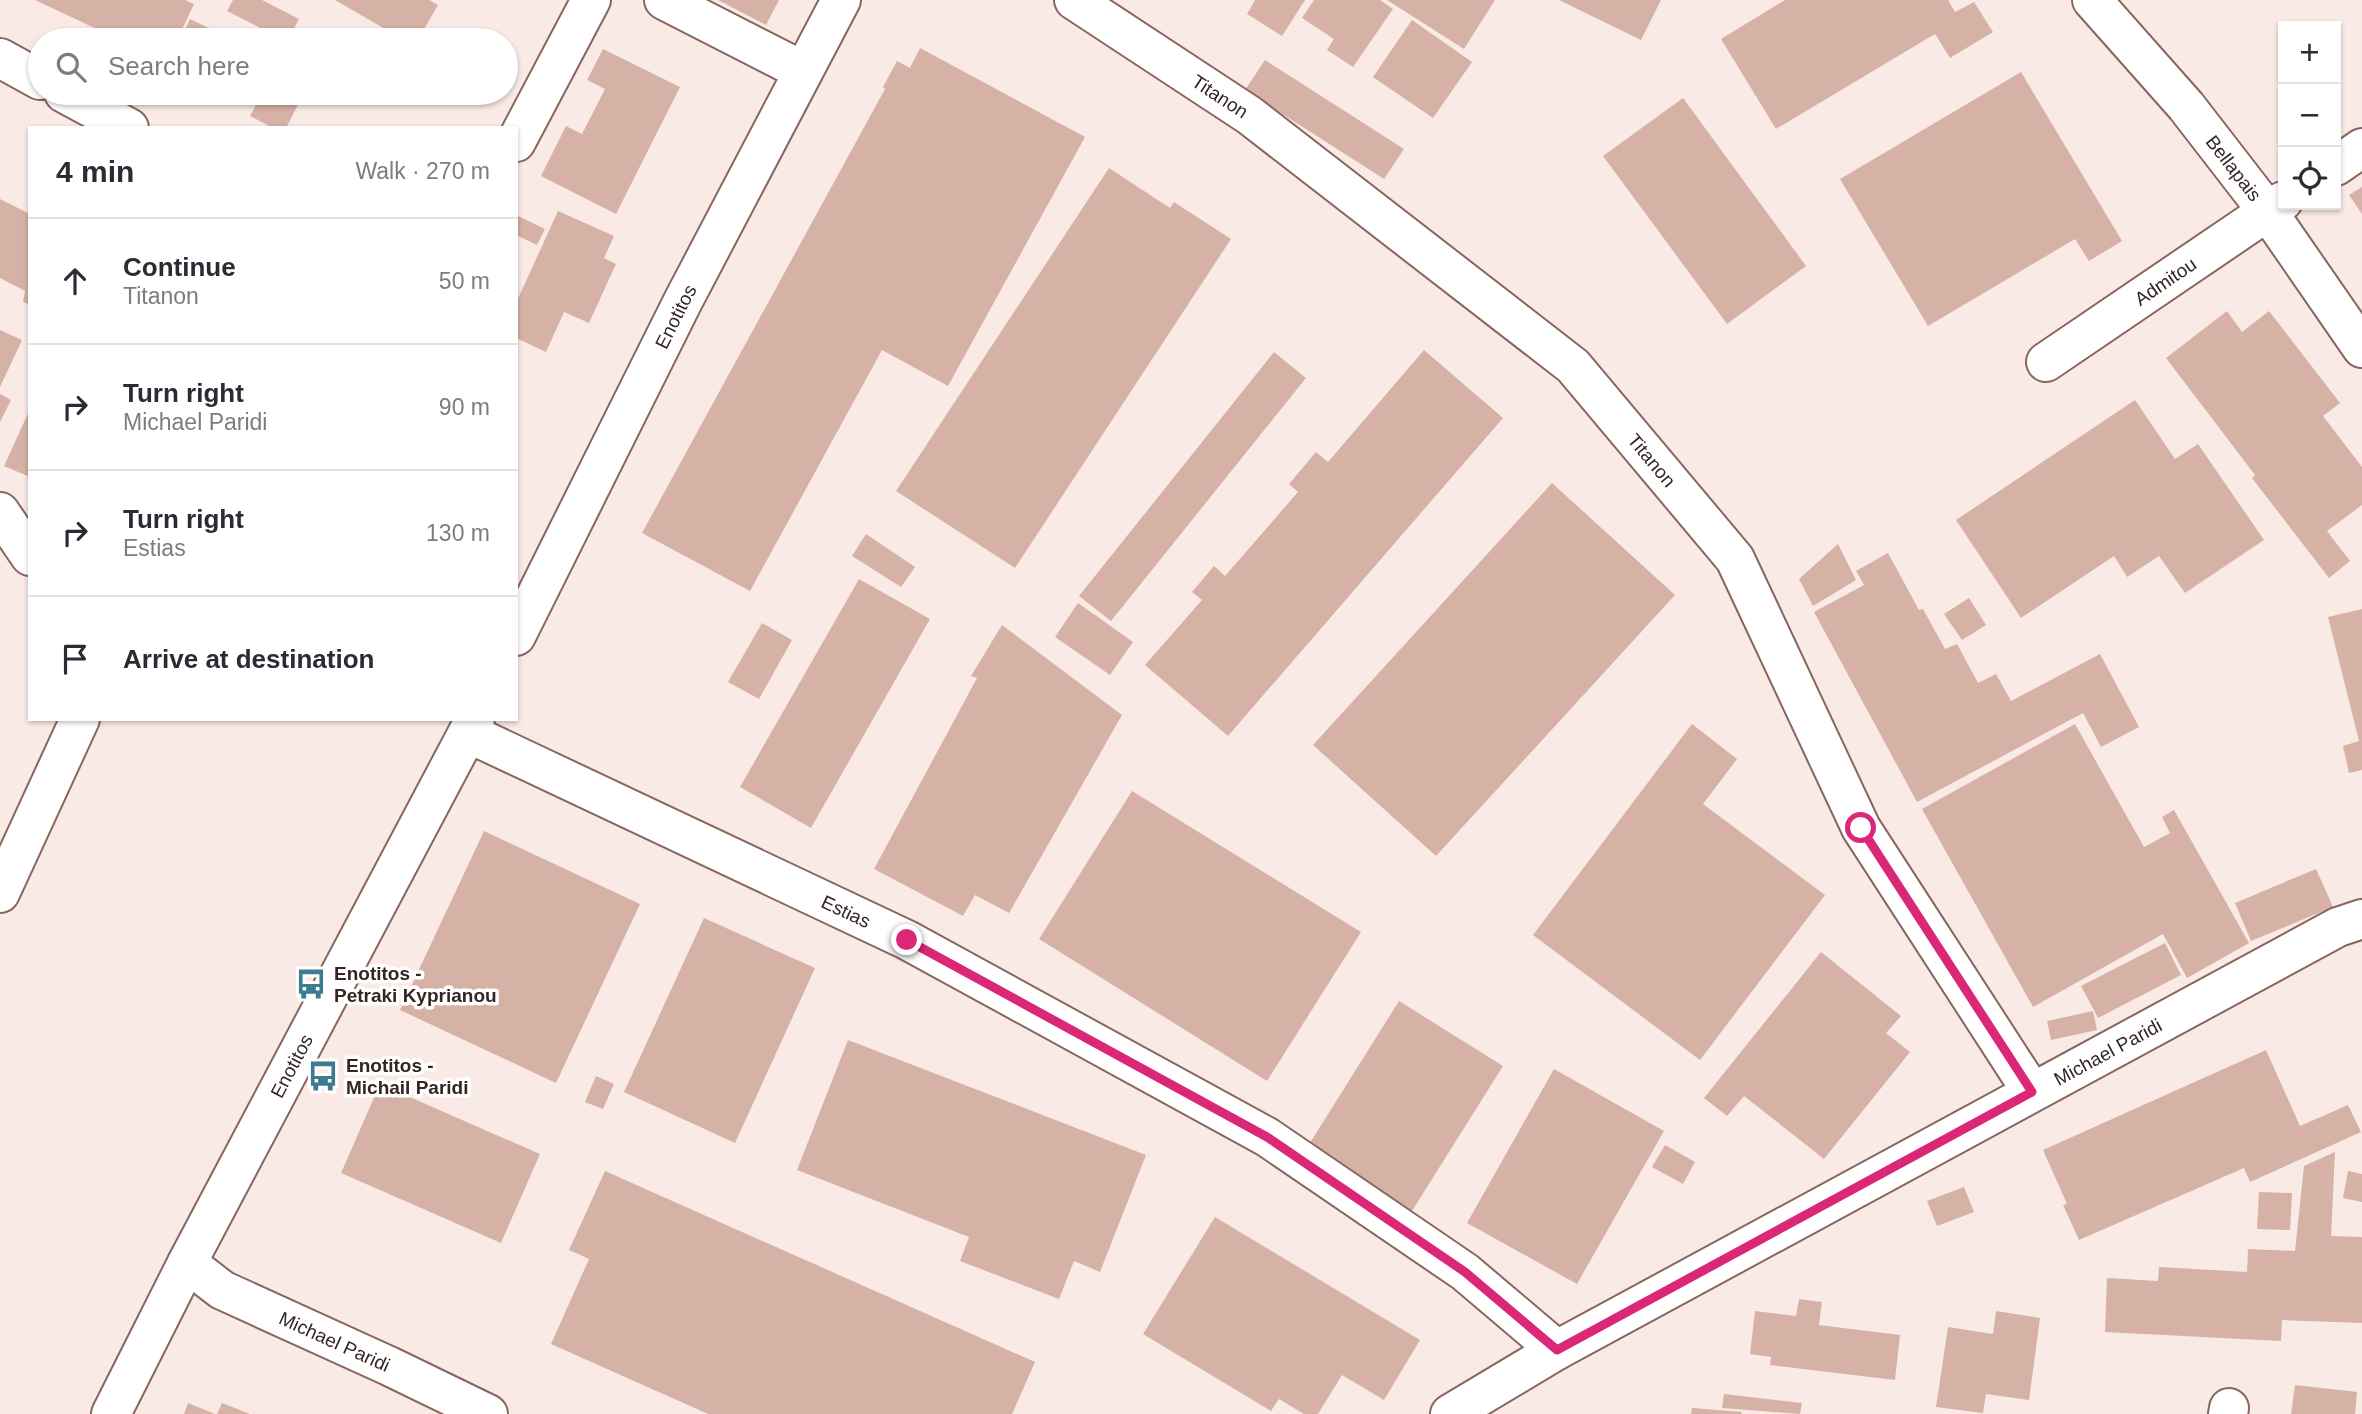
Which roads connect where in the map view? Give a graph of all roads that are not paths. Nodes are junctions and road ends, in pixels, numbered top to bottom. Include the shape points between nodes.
1 (592, 0) edge
2 (664, 0) edge
3 (841, 0) edge
4 (1074, 0) edge
5 (2092, 0) edge
6 (0, 58) edge
7 (803, 71) junction
8 (28, 73) edge
9 (86, 105) edge
10 (125, 126) edge
11 (518, 138) edge
12 (2362, 148) edge
13 (2341, 163) edge
14 (2276, 207) edge
15 (2362, 348) edge
16 (2046, 362) dead end
17 (0, 512) edge
18 (28, 553) edge
19 (518, 632) edge
20 (79, 721) edge
21 (472, 726) edge
22 (0, 893) edge
23 (2362, 919) edge
24 (2032, 1092) junction
25 (187, 1263) junction
26 (1557, 1350) junction
27 (111, 1414) edge
28 (488, 1414) edge
29 (1450, 1414) edge

1 - 11 street
2 - 7 street
3 - 7 street, Enotitos
4 - 24 street, Titanon via 1249,115 1573,366 1735,559 1861,828
5 - 14 street, Bellapais
6 - 8 street
7 - 19 street, Enotitos
9 - 10 street
12 - 13 street
14 - 15 street, Bellapais
14 - 16 street, Admitou
17 - 18 street
20 - 22 street
21 - 25 street, Enotitos
21 - 26 street, Estias via 907,940 1267,1137 1465,1272
23 - 24 street, Michael Paridi via 2338,927
24 - 26 street, Michael Paridi
25 - 27 street, Enotitos
25 - 28 street, Michael Paridi via 222,1290
26 - 29 street, Michael Paridi

